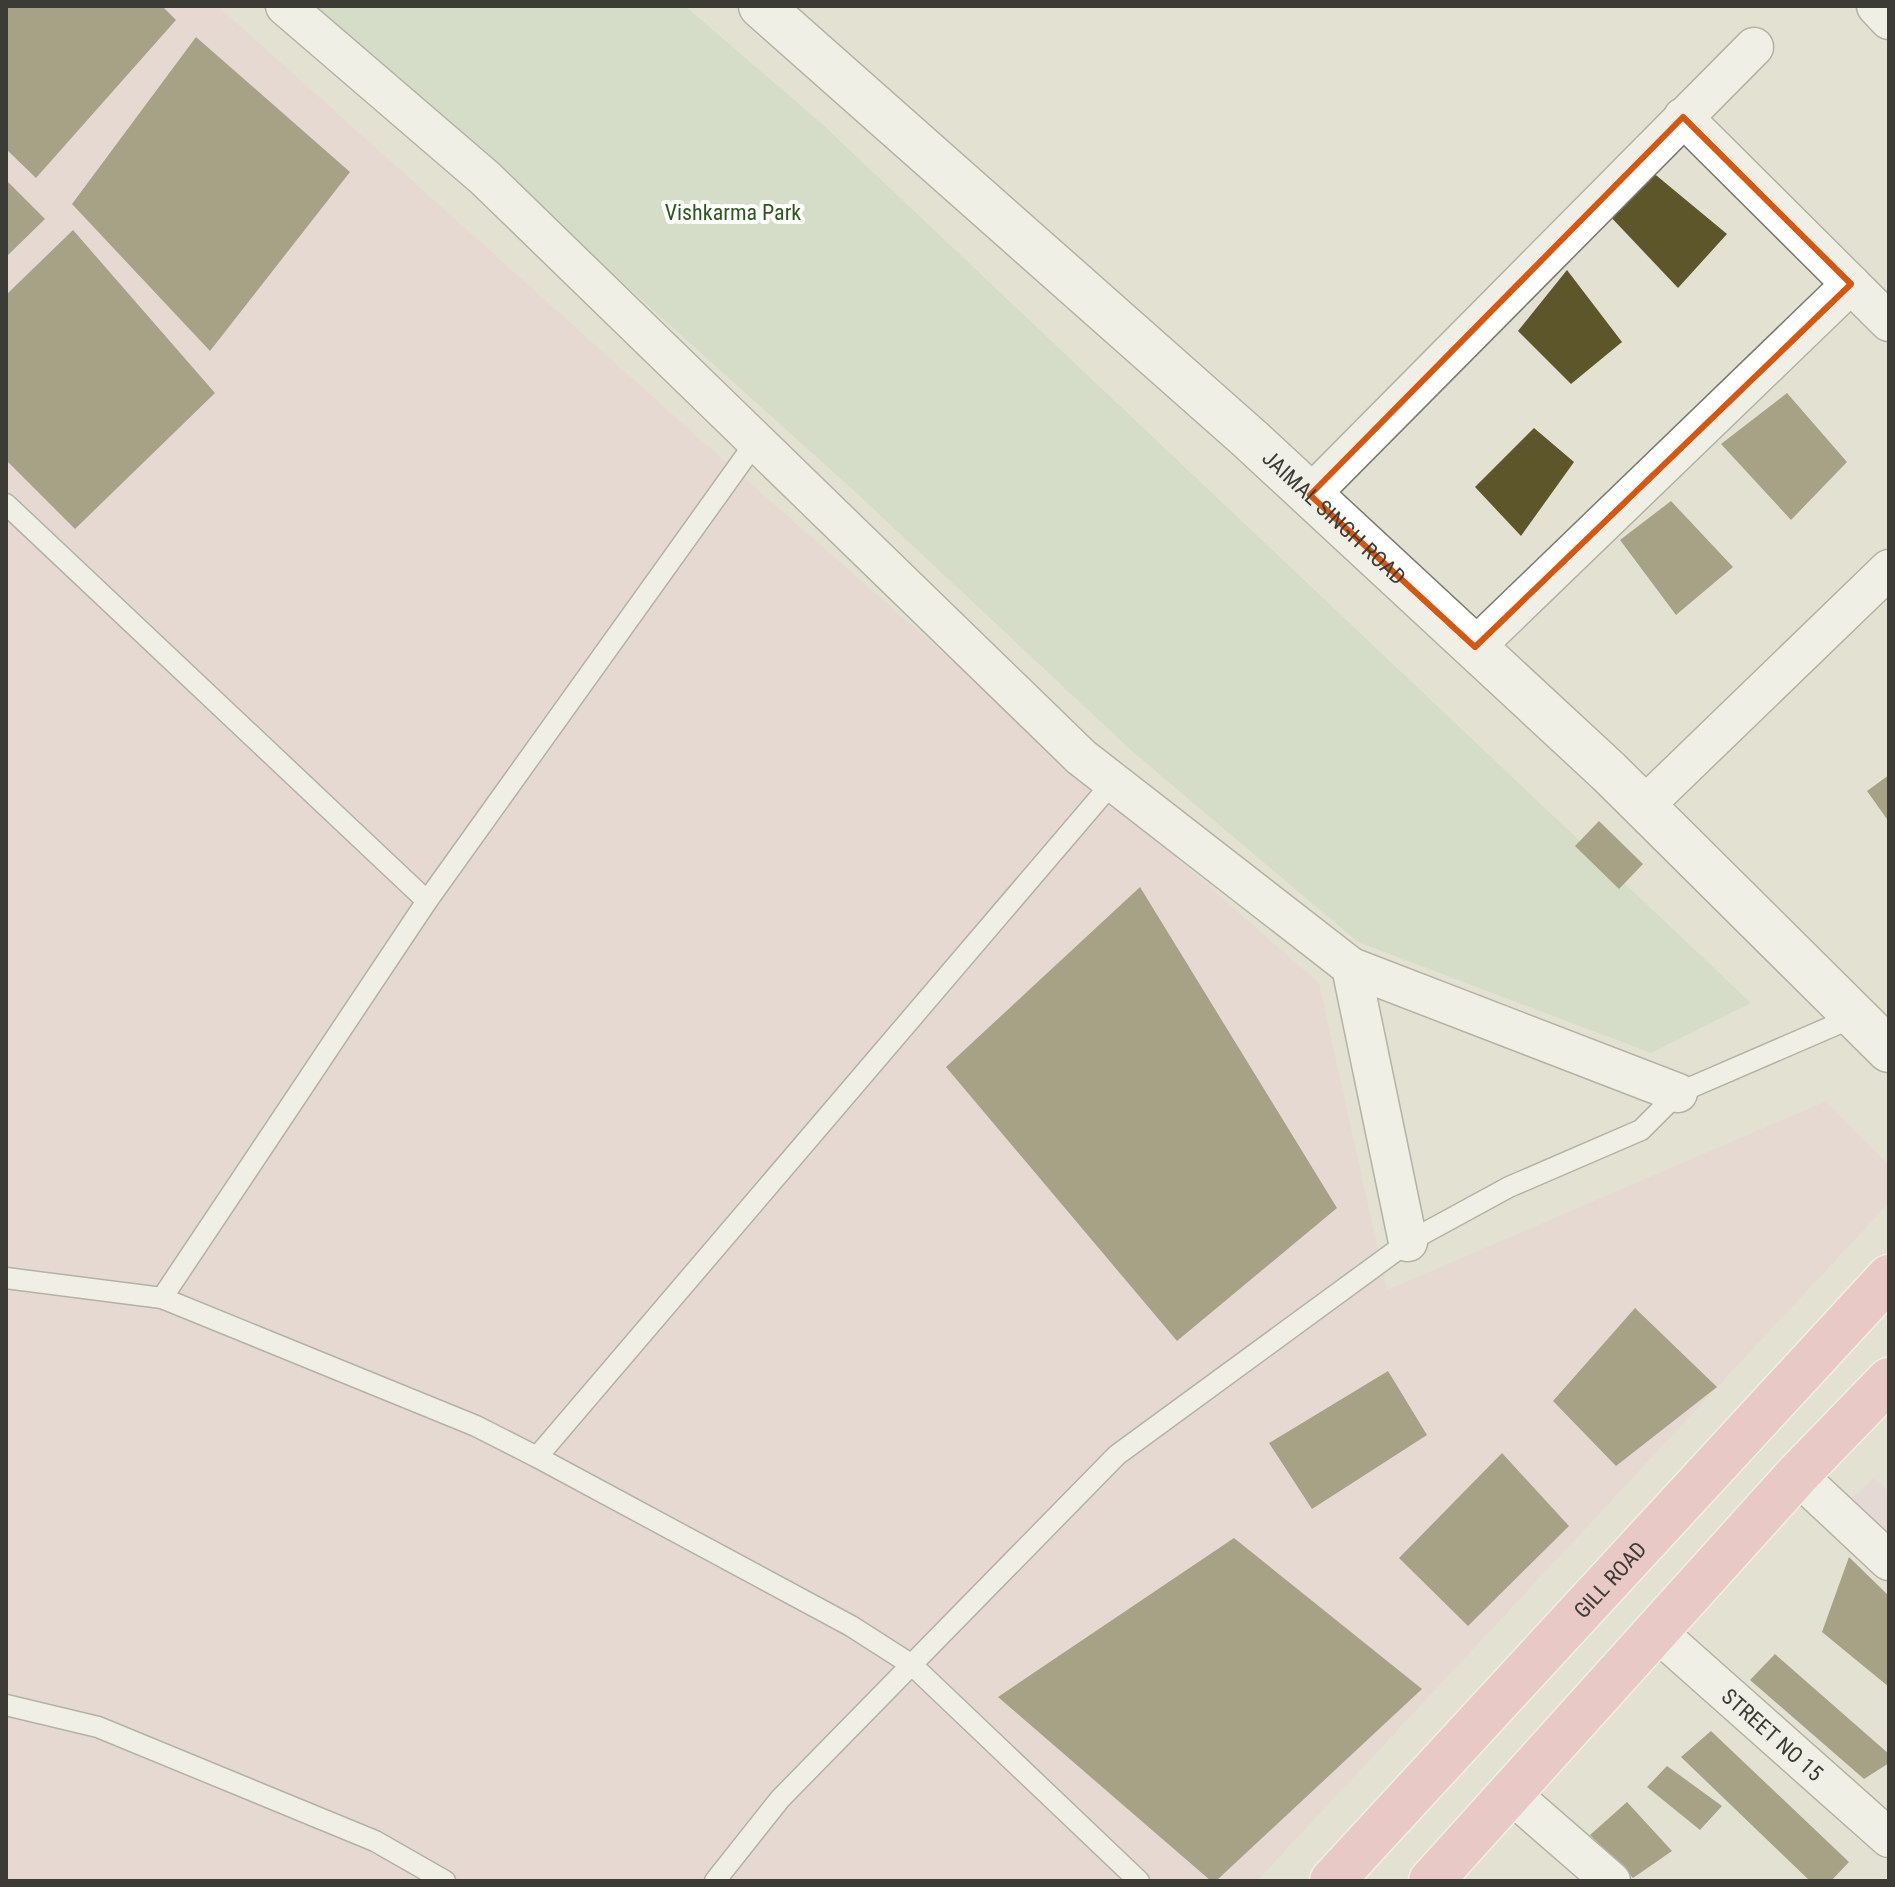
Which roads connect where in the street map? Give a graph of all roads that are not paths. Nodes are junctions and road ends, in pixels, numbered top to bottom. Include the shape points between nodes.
1 (285, 6) edge
2 (761, 6) edge
3 (1876, 6) edge
4 (1889, 20) edge
5 (1754, 47) dead end
6 (1683, 117) junction
7 (1851, 284) junction
8 (1889, 322) edge
9 (755, 443) junction
10 (1310, 495) junction
11 (6, 504) edge
12 (1889, 569) edge
13 (1475, 647) junction
14 (1113, 782) junction
15 (1644, 806) junction
16 (427, 901) junction
17 (1351, 967) junction
18 (1857, 1015) junction
19 (1889, 1050) edge
20 (1678, 1093) junction
21 (1408, 1242) junction
22 (1889, 1277) edge
23 (6, 1278) edge
24 (162, 1298) junction
25 (1889, 1380) edge
26 (537, 1457) junction
27 (1797, 1475) junction
28 (1889, 1561) edge
29 (1656, 1631) junction
30 (912, 1665) junction
31 (6, 1705) edge
32 (1510, 1793) junction
33 (1889, 1838) edge
34 (445, 1881) edge
35 (715, 1881) edge
36 (1139, 1881) edge
37 (1332, 1881) edge
38 (1431, 1881) edge
39 (1611, 1881) edge

1 - 9 street via 485,178
2 - 10 street, JAIMAL SINGH ROAD
3 - 4 street
5 - 6 street
6 - 7 street
6 - 10 street
7 - 8 street
7 - 13 street
9 - 14 street
9 - 16 lane
10 - 13 street, JAIMAL SINGH ROAD
11 - 16 lane
12 - 15 street
13 - 15 street, JAIMAL SINGH ROAD
14 - 17 street
14 - 26 lane
15 - 18 street, JAIMAL SINGH ROAD
16 - 24 lane
17 - 20 street
17 - 21 street
18 - 19 street, JAIMAL SINGH ROAD
18 - 20 lane
20 - 21 lane via 1641,1130 1509,1187
21 - 30 lane via 1117,1455
22 - 37 main road, GILL ROAD
23 - 24 lane
24 - 26 lane via 476,1426
25 - 27 main road
26 - 30 lane via 851,1626
27 - 28 street
27 - 29 main road
29 - 32 main road
29 - 33 street, STREET NO 15
30 - 35 lane via 780,1799
30 - 36 lane
31 - 34 lane via 98,1727 375,1841
32 - 38 main road
32 - 39 street

